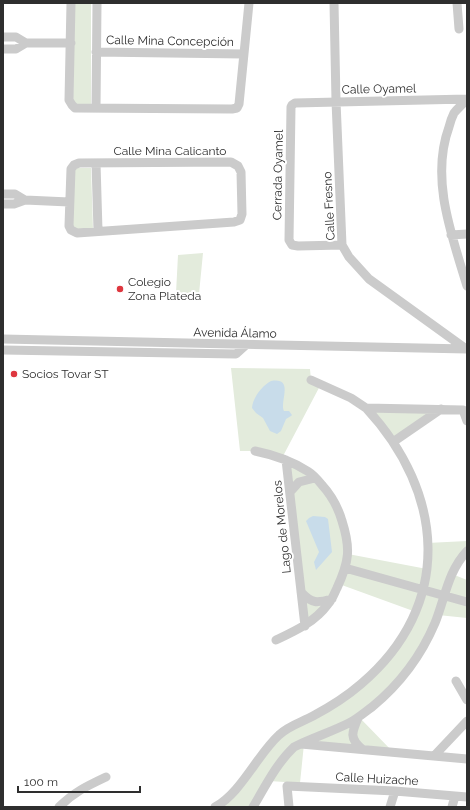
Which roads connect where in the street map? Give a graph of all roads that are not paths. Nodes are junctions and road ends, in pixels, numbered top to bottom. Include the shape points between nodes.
1 (71, 3) edge
2 (97, 3) edge
3 (249, 3) edge
4 (334, 3) edge
5 (457, 3) edge
6 (459, 29) dead end
7 (3, 37) edge
8 (26, 43) junction
9 (71, 43) junction
10 (3, 49) edge
11 (96, 52) junction
12 (243, 54) junction
13 (467, 99) edge
14 (336, 101) junction
15 (292, 104) joint
16 (96, 108) junction
17 (96, 163) junction
18 (3, 194) edge
19 (25, 200) junction
20 (69, 202) junction
21 (3, 204) edge
22 (98, 231) junction
23 (467, 234) edge
24 (451, 235) junction
25 (342, 245) junction
26 (467, 286) edge
27 (3, 339) edge
28 (246, 345) junction
29 (466, 349) edge
30 (3, 350) edge
31 (311, 380) dead end
32 (366, 408) junction
33 (441, 409) junction
34 (467, 421) edge
35 (393, 442) junction
36 (255, 451) dead end
37 (286, 460) junction
38 (315, 478) junction
39 (290, 492) junction
40 (467, 551) edge
41 (345, 568) junction
42 (424, 591) junction
43 (301, 592) junction
44 (444, 597) junction
45 (332, 599) junction
46 (467, 602) edge
47 (305, 626) junction
48 (276, 640) dead end
49 (456, 681) dead end
50 (467, 700) edge
51 (359, 717) junction
52 (467, 721) edge
53 (300, 744) junction
54 (362, 749) junction
55 (434, 756) junction
56 (467, 759) edge
57 (106, 777) dead end
58 (395, 791) junction
59 (455, 796) junction
60 (467, 797) edge
61 (59, 807) edge
62 (215, 807) edge
63 (253, 807) edge
64 (289, 807) edge
65 (390, 807) edge
66 (452, 807) edge

1 - 9 street, Calle Mina Concepción
2 - 11 street, Calle Mina Concepción
3 - 12 street, Calle Mina Concepción
4 - 14 street, Calle Fresno
5 - 6 street
7 - 8 street via 16,37
8 - 9 street
8 - 10 street via 16,49
9 - 16 street, Calle Mina Concepción via 69,100 75,108
11 - 12 street, Calle Mina Concepción
11 - 16 street, Calle Mina Concepción
12 - 16 street, Calle Mina Concepción via 237,108
13 - 14 street, Calle Oyamel
13 - 24 street via 454,114 446,134 442,155 442,188
14 - 15 street, Calle Oyamel
14 - 25 street, Calle Fresno
15 - 25 street, Cerrada Oyamel via 289,240 292,245 298,246
17 - 20 street, Calle Mina Calicanto via 79,163 71,169
17 - 22 street, Calle Mina Calicanto
17 - 22 street, Calle Mina Calicanto via 231,162 238,166 241,172 240,220
18 - 19 street via 15,194
19 - 20 street
19 - 21 street
20 - 22 street, Calle Mina Calicanto via 71,230 77,233
23 - 24 street
24 - 26 street
25 - 29 street, Calle Fresno via 369,279
27 - 28 street, Avenida Álamo
28 - 29 street, Avenida Álamo
28 - 30 street via 236,354
31 - 32 street via 351,398
32 - 33 street
32 - 35 street
33 - 34 street via 463,410
33 - 35 street
35 - 42 street via 409,469 420,496 428,557
36 - 37 street
37 - 38 street
37 - 39 street, Lago de Morelos
38 - 39 street via 299,482
38 - 41 street via 335,501 340,515 347,538 348,556
39 - 43 street, Lago de Morelos
40 - 44 street via 450,576
41 - 42 street
41 - 45 street
42 - 44 street
42 - 62 street via 410,625 376,670 344,698 289,727 279,735 230,794
43 - 45 street via 308,600 315,602
43 - 47 street, Lago de Morelos
44 - 46 street
44 - 51 street via 432,628 409,670 396,686
45 - 47 street via 318,616
47 - 48 street
49 - 50 street
51 - 53 street
51 - 54 street via 352,735 355,743
52 - 55 street
53 - 54 street
53 - 63 street via 286,754
54 - 55 street
55 - 56 street
57 - 61 street via 85,786
58 - 59 street, Calle Huizache
58 - 64 street, Calle Huizache via 287,786
58 - 65 street
59 - 60 street, Calle Huizache
59 - 66 street

